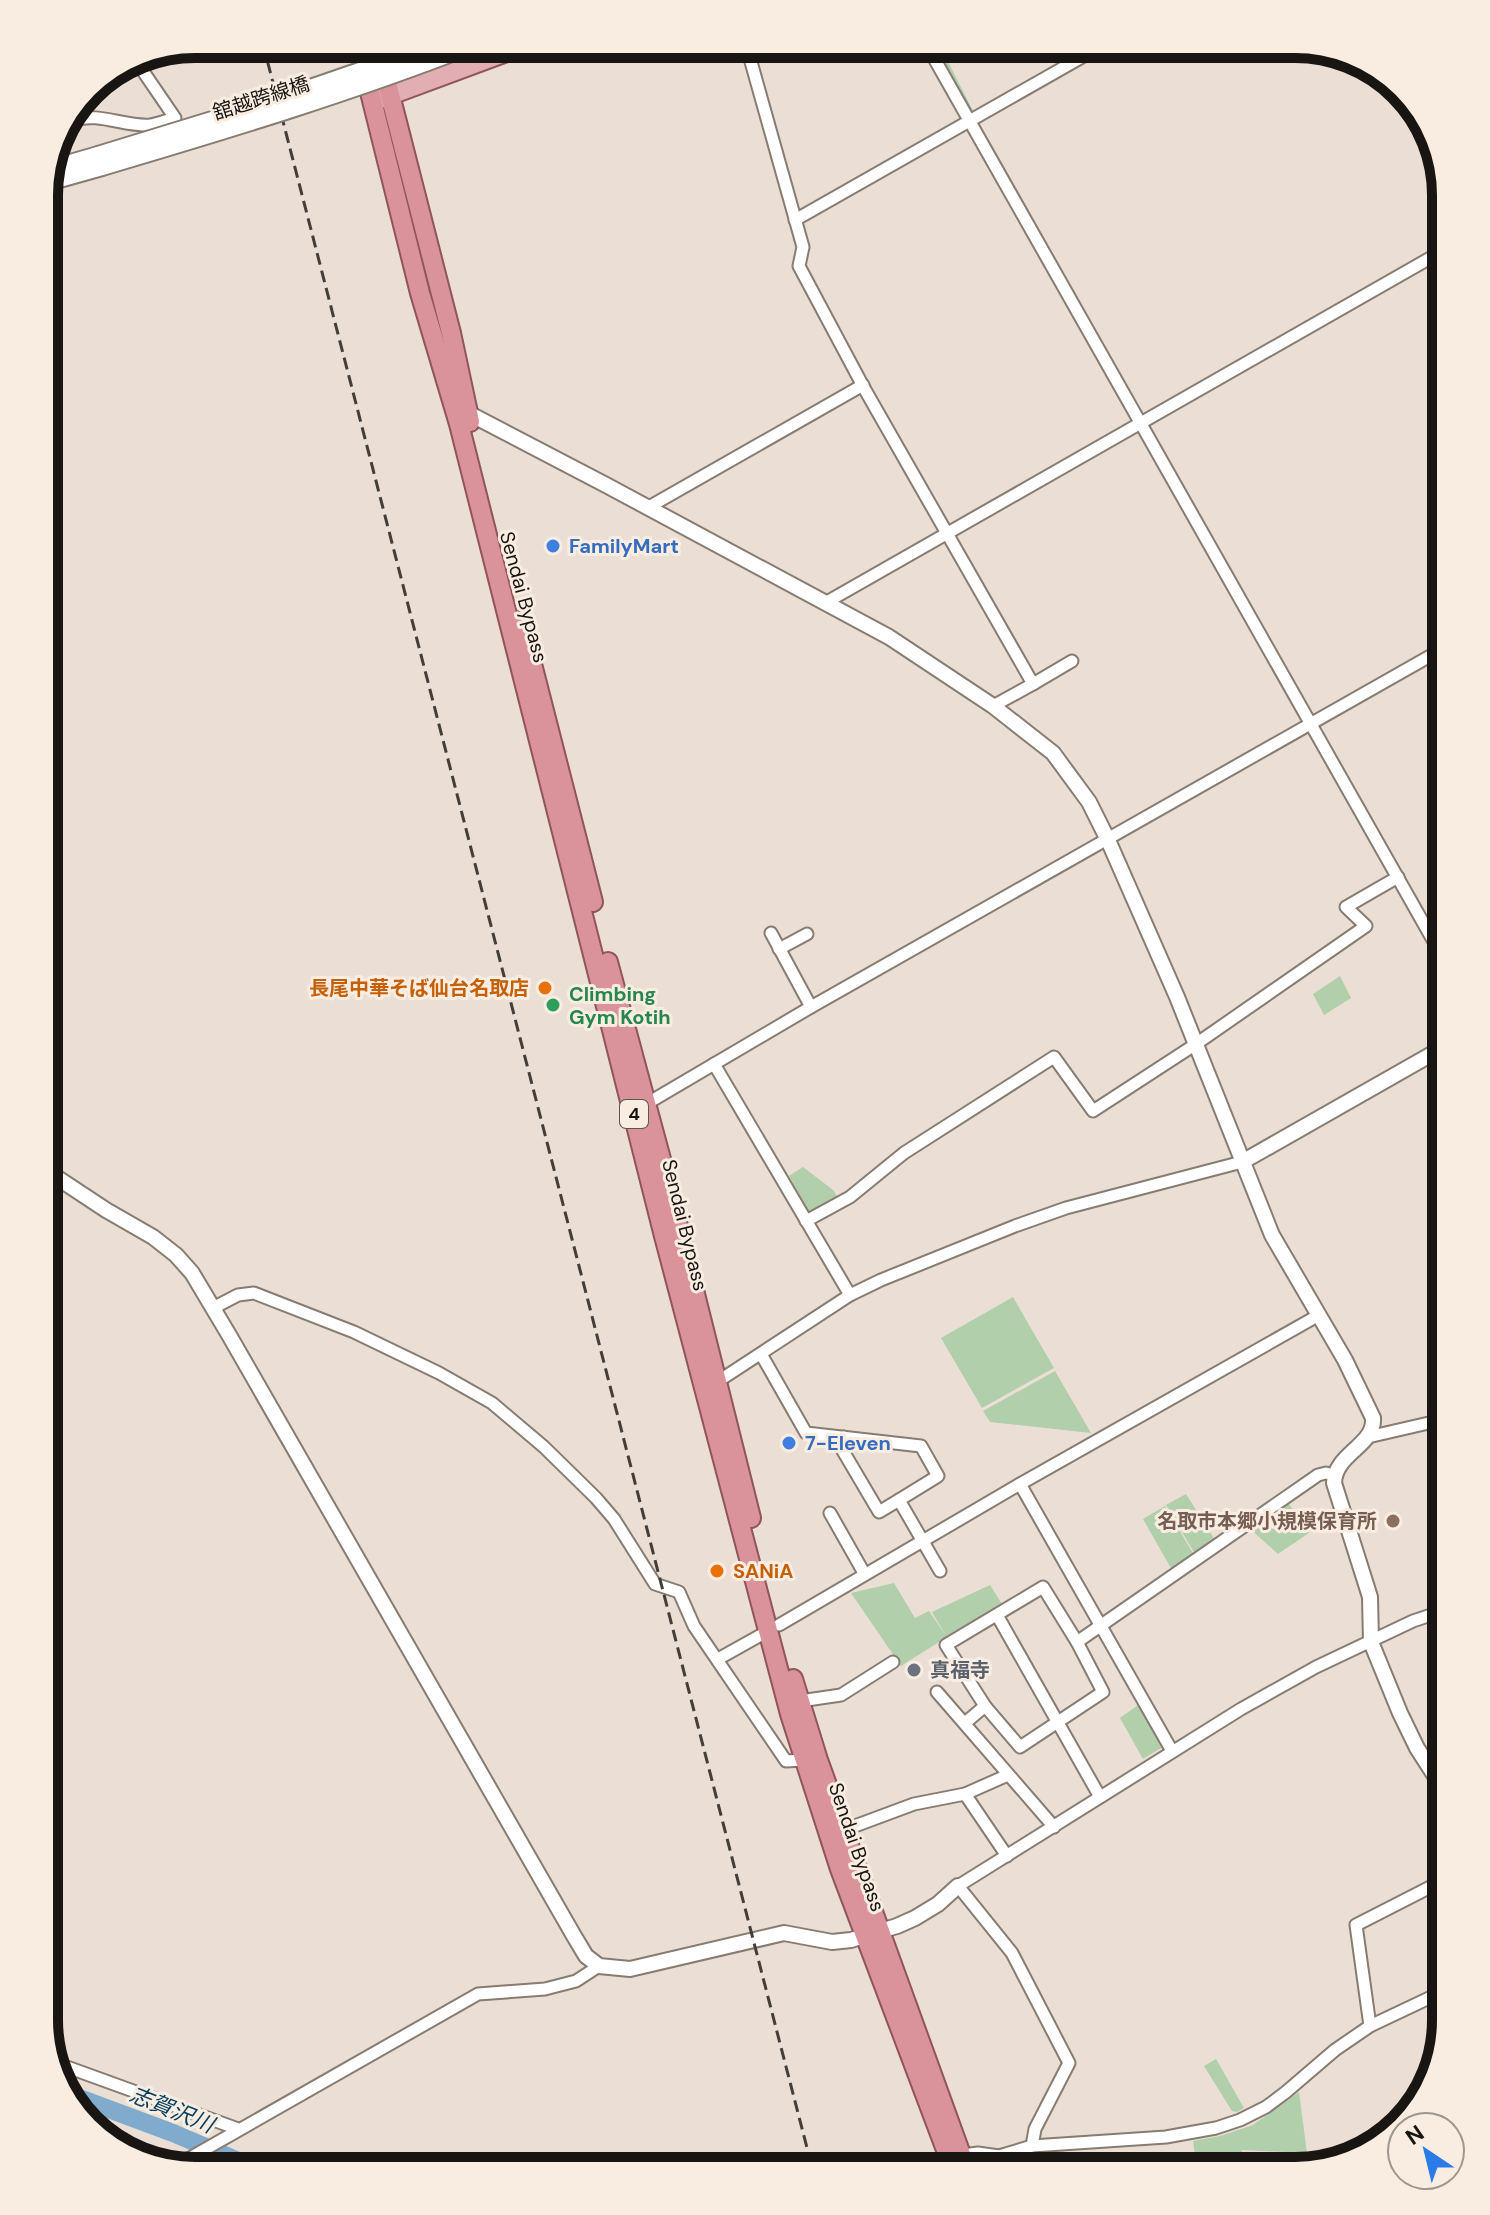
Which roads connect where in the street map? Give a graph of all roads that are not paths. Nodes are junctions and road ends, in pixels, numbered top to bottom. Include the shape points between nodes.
1 (363, 58) edge
2 (383, 58) edge
3 (397, 58) edge
4 (440, 58) edge
5 (490, 58) edge
6 (750, 58) edge
7 (934, 58) edge
8 (1080, 58) edge
9 (141, 69) edge
10 (382, 98) junction
11 (81, 119) edge
12 (970, 121) junction
13 (100, 161) junction
14 (62, 167) edge
15 (60, 177) edge
16 (795, 220) junction
17 (1432, 257) edge
18 (863, 385) junction
19 (468, 413) junction
20 (1141, 422) junction
21 (647, 508) junction
22 (947, 535) junction
23 (825, 603) junction
24 (1432, 655) edge
25 (1072, 661) dead end
26 (1033, 684) junction
27 (993, 706) junction
28 (1312, 723) junction
29 (1108, 840) junction
30 (1398, 877) junction
31 (771, 933) dead end
32 (807, 934) dead end
33 (1432, 938) edge
34 (779, 949) junction
35 (811, 1007) junction
36 (1196, 1044) junction
37 (1432, 1054) edge
38 (714, 1064) junction
39 (639, 1106) junction
40 (1242, 1162) junction
41 (58, 1178) edge
42 (806, 1221) junction
43 (850, 1295) junction
44 (213, 1308) junction
45 (1319, 1315) junction
46 (761, 1354) junction
47 (717, 1382) junction
48 (1432, 1422) edge
49 (844, 1437) junction
50 (1368, 1437) junction
51 (1335, 1475) junction
52 (1020, 1484) junction
53 (899, 1500) junction
54 (830, 1513) dead end
55 (922, 1541) junction
56 (940, 1571) dead end
57 (864, 1573) junction
58 (997, 1615) junction
59 (1432, 1615) edge
60 (1100, 1626) junction
61 (773, 1628) junction
62 (1077, 1642) junction
63 (1371, 1642) junction
64 (718, 1659) junction
65 (893, 1662) dead end
66 (937, 1692) dead end
67 (800, 1701) junction
68 (985, 1706) junction
69 (965, 1723) junction
70 (1058, 1723) junction
71 (1172, 1751) junction
72 (804, 1760) junction
73 (1432, 1771) edge
74 (1008, 1775) junction
75 (965, 1794) junction
76 (1100, 1797) junction
77 (1054, 1827) junction
78 (844, 1830) junction
79 (1007, 1856) junction
80 (958, 1886) junction
81 (1432, 1886) edge
82 (873, 1933) junction
83 (599, 1966) junction
84 (1432, 1997) edge
85 (1370, 2026) junction
86 (67, 2067) edge
87 (235, 2131) junction
88 (1032, 2146) junction
89 (190, 2157) edge
90 (958, 2157) edge
91 (973, 2157) edge

1 - 10 highway, Sendai Bypass / 4
2 - 10 highway, Sendai Bypass / 4
3 - 13 main road, 舘越跨線橋, bridge
4 - 13 main road, 舘越跨線橋, bridge via 263,119
5 - 10 main road
6 - 16 street
7 - 12 street
8 - 12 street
9 - 11 street via 175,118 150,125
10 - 19 highway, Sendai Bypass / 4 via 451,333
10 - 39 highway, Sendai Bypass / 4 via 420,293
12 - 16 street
12 - 20 street
13 - 14 main road
13 - 15 main road
16 - 18 street via 803,247 799,266
17 - 20 street
18 - 21 street
18 - 22 street
19 - 21 street
19 - 39 highway, Sendai Bypass / 4
20 - 22 street
20 - 28 street
21 - 23 street
22 - 23 street
22 - 26 street
23 - 27 street via 889,637
24 - 28 street
25 - 26 street
26 - 27 street
27 - 29 street via 1053,753 1089,802
28 - 29 street
28 - 30 street
29 - 35 street
29 - 36 street
30 - 33 street
30 - 36 street via 1346,907 1366,926
31 - 34 street
32 - 34 street
34 - 35 street
35 - 38 street
36 - 40 street
36 - 42 street via 1093,1111 1054,1057 904,1153 850,1197
37 - 40 street
38 - 39 street
38 - 42 street
39 - 47 highway, Sendai Bypass / 4
39 - 61 highway, Sendai Bypass / 4
40 - 43 street via 1066,1208
40 - 45 street via 1272,1235
41 - 44 street via 176,1255
42 - 43 street
43 - 46 street
44 - 64 street via 254,1293 354,1332 492,1403 596,1498 655,1584 679,1592 694,1626
44 - 83 street via 574,1936
45 - 50 street via 1373,1418
45 - 52 street
46 - 47 street
46 - 49 street via 806,1433
47 - 61 highway, Sendai Bypass / 4
48 - 50 street
49 - 53 street via 843,1451 879,1512
49 - 53 street via 921,1446 938,1476
50 - 51 street
51 - 60 street via 1318,1475
51 - 63 street via 1370,1597
52 - 55 street
52 - 60 street
53 - 55 street
54 - 57 street
55 - 56 street
55 - 57 street
57 - 61 street
58 - 62 street via 1043,1587
58 - 68 street via 946,1645
58 - 70 street
59 - 63 street
60 - 62 street
60 - 71 street
61 - 64 street
61 - 67 highway, Sendai Bypass / 4
61 - 72 highway, Sendai Bypass / 4
62 - 70 street via 1103,1692
63 - 71 street via 1303,1674
63 - 73 street
64 - 72 street via 786,1761
65 - 67 street via 841,1695
66 - 69 street
67 - 78 highway, Sendai Bypass / 4
68 - 69 street
68 - 70 street via 1020,1747
69 - 74 street
70 - 76 street
71 - 76 street
72 - 82 highway, Sendai Bypass / 4 via 836,1857
74 - 75 street
74 - 77 street
75 - 78 street via 914,1804
75 - 79 street
76 - 77 street
77 - 79 street
78 - 82 highway, Sendai Bypass / 4
79 - 80 street
80 - 82 street via 915,1918
80 - 88 street via 1012,1953 1069,2063 1035,2129
81 - 85 street via 1356,1925
82 - 83 street via 832,1942 784,1933 630,1969
82 - 90 highway, Sendai Bypass / 4
83 - 87 street via 576,1981 545,1989 478,1994
84 - 85 street
85 - 88 street via 1266,2107 1240,2120 1166,2137
86 - 87 street
87 - 89 street
88 - 91 street

